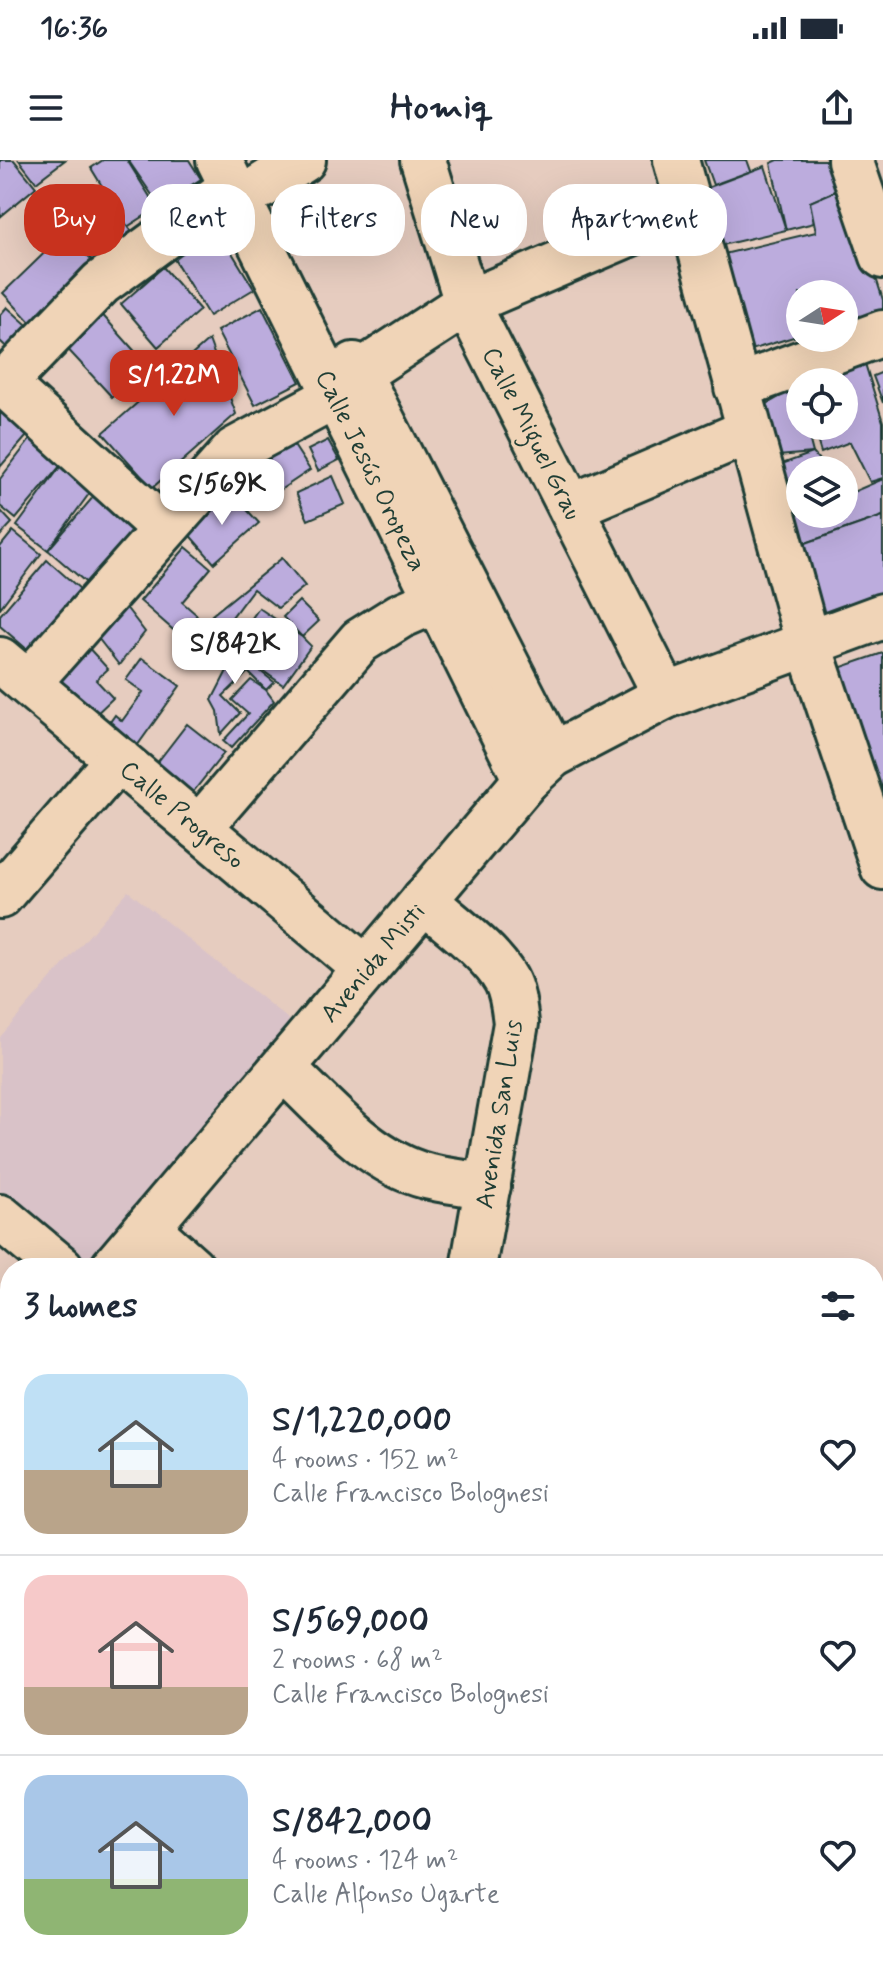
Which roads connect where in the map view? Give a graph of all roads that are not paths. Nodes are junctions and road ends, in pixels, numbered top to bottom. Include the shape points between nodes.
1 (303, 160) edge
2 (423, 160) edge
3 (676, 160) edge
4 (850, 160) edge
5 (240, 173) edge
6 (683, 184) edge
7 (577, 256) edge
8 (703, 256) edge
9 (883, 256) edge
10 (467, 303) junction
11 (883, 333) edge
12 (2, 382) edge
13 (347, 385) junction
14 (737, 387) junction
15 (749, 431) junction
16 (571, 507) junction
17 (164, 529) junction
18 (437, 600) junction
19 (883, 616) edge
20 (808, 643) junction
21 (14, 672) edge
22 (666, 696) junction
23 (118, 759) junction
24 (540, 768) junction
25 (199, 828) junction
26 (883, 867) edge
27 (0, 896) edge
28 (424, 900) junction
29 (366, 969) junction
30 (283, 1068) junction
31 (488, 1186) junction
32 (0, 1217) edge
33 (147, 1228) junction
34 (49, 1258) edge
35 (122, 1258) edge
36 (181, 1258) edge
37 (475, 1258) edge

1 - 5 street
2 - 10 street, Calle Miguel Grau
3 - 6 street
4 - 9 street
5 - 12 street via 101,283
5 - 13 street, Calle Jesús Oropeza
7 - 10 street
8 - 14 street
10 - 13 street
10 - 16 street, Calle Miguel Grau
11 - 14 street
12 - 17 street
13 - 17 street via 235,450
13 - 18 street, Calle Jesús Oropeza
13 - 24 street, Calle Jesús Oropeza
14 - 15 street
15 - 16 street
15 - 20 street
16 - 22 street, Calle Miguel Grau
17 - 21 street
18 - 24 street, Calle Jesús Oropeza
18 - 25 street via 360,641
19 - 20 street, Avenida Misti
20 - 22 street, Avenida Misti
20 - 26 street
21 - 23 street, Calle Progreso
22 - 24 street, Avenida Misti
23 - 25 street, Calle Progreso
23 - 27 street
24 - 28 street, Avenida Misti
25 - 29 street, Calle Progreso
28 - 29 street, Avenida Misti
28 - 31 street, Avenida San Luis via 495,964 514,1001 516,1023
29 - 30 street, Avenida Misti
30 - 31 street via 368,1147 398,1166
30 - 33 street, Avenida Misti
31 - 37 street, Avenida San Luis
32 - 34 street
33 - 35 street, Avenida Misti
33 - 36 street

